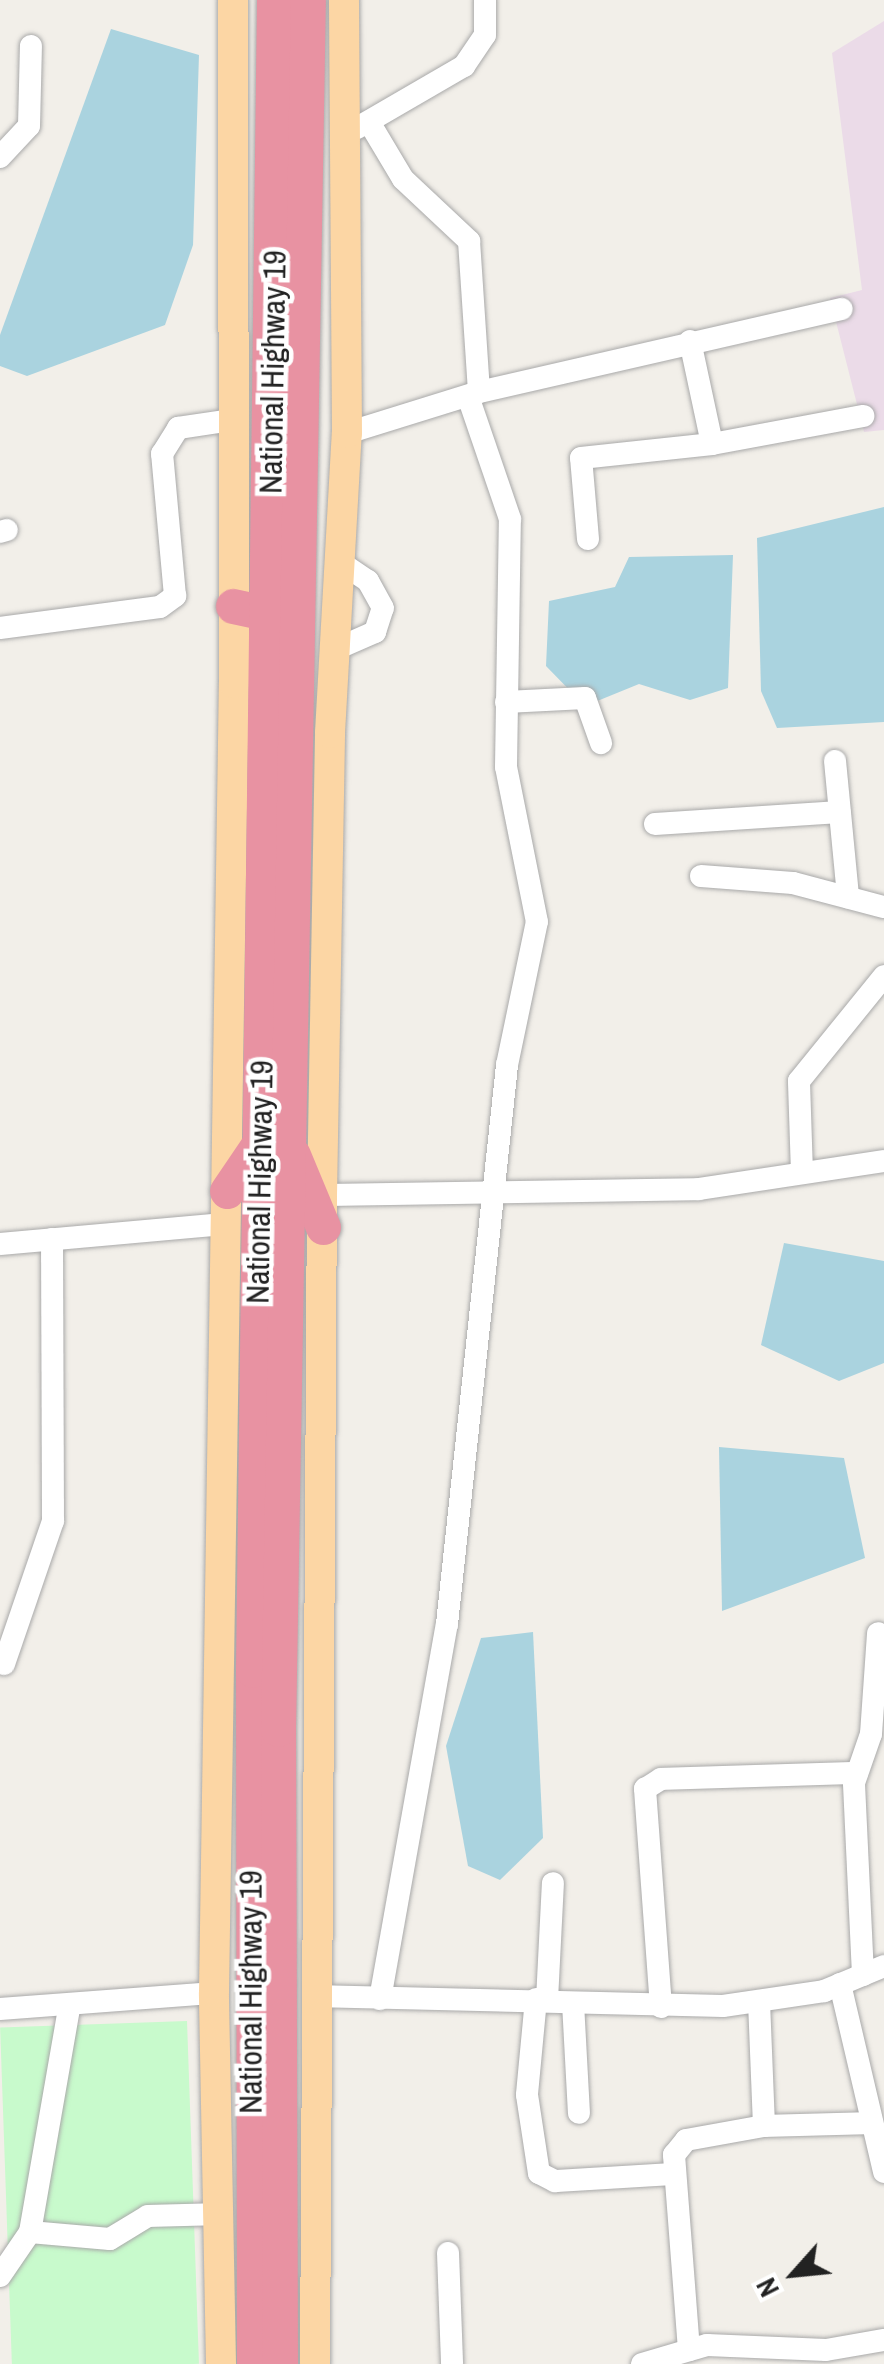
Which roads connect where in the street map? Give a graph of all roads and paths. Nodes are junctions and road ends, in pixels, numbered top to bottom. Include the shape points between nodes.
1 (233, 0) edge
2 (274, 0) edge
3 (308, 0) edge
4 (344, 0) edge
5 (485, 0) edge
6 (31, 46) dead end
7 (357, 129) junction
8 (0, 157) edge
9 (842, 309) dead end
10 (690, 341) junction
11 (473, 394) junction
12 (863, 416) dead end
13 (232, 420) junction
14 (347, 433) junction
15 (712, 444) junction
16 (588, 538) dead end
17 (341, 563) junction
18 (233, 606) junction
19 (270, 614) junction
20 (0, 628) edge
21 (334, 650) junction
22 (506, 702) junction
23 (601, 743) dead end
24 (836, 761) dead end
25 (840, 812) junction
26 (655, 824) dead end
27 (701, 876) dead end
28 (848, 897) junction
29 (884, 908) edge
30 (884, 976) edge
31 (274, 1140) junction
32 (884, 1161) edge
33 (802, 1173) junction
34 (496, 1199) junction
35 (226, 1207) junction
36 (322, 1211) junction
37 (52, 1239) junction
38 (0, 1244) edge
39 (878, 1633) dead end
40 (4, 1664) dead end
41 (857, 1773) junction
42 (552, 1883) dead end
43 (873, 1970) edge
44 (840, 1984) junction
45 (214, 1992) junction
46 (313, 1996) junction
47 (380, 1999) junction
48 (541, 2000) junction
49 (759, 2002) junction
50 (573, 2003) junction
51 (660, 2007) junction
52 (69, 2008) junction
53 (0, 2009) edge
54 (579, 2113) dead end
55 (872, 2123) junction
56 (764, 2126) junction
57 (884, 2172) edge
58 (674, 2174) junction
59 (221, 2214) junction
60 (30, 2232) junction
61 (448, 2253) dead end
62 (0, 2276) edge
63 (884, 2340) edge
64 (689, 2350) junction
65 (779, 2356) edge
66 (221, 2364) edge
67 (254, 2364) edge
68 (280, 2364) edge
69 (315, 2364) edge
70 (452, 2364) edge
71 (642, 2364) edge

1 - 13 main road
2 - 19 highway, National Highway 19
3 - 31 highway
4 - 7 main road
5 - 7 street via 485,34 464,66
6 - 8 street via 29,126
7 - 11 street via 469,241
7 - 14 main road
9 - 10 street
10 - 11 street
10 - 15 street
11 - 14 street
11 - 22 street via 510,519
12 - 15 street
13 - 18 main road
13 - 20 street via 178,428 162,454 174,596 160,606
14 - 17 main road
15 - 16 street via 581,458
17 - 21 main road
17 - 21 street via 368,581 382,608 374,632
18 - 19 highway
18 - 35 main road
19 - 31 highway, National Highway 19
21 - 36 main road
22 - 23 street via 586,698
22 - 34 street via 506,767 537,922 507,1065
24 - 25 street
25 - 26 street
25 - 28 street
27 - 28 street
28 - 29 street
30 - 33 street via 799,1081
31 - 35 highway
31 - 36 highway
31 - 67 highway, National Highway 19
31 - 68 highway
32 - 33 street
33 - 34 street via 699,1189
34 - 36 street
34 - 47 street via 447,1624
35 - 37 street
35 - 45 main road
36 - 46 main road
37 - 38 street
37 - 40 street via 52,1522
39 - 41 street via 871,1734
41 - 43 street
41 - 51 street via 661,1779 644,1789
42 - 48 street
43 - 44 street
44 - 49 street
44 - 55 street
45 - 52 street
45 - 59 main road
46 - 47 street
46 - 69 main road
47 - 48 street
48 - 50 street
48 - 58 street via 526,2096 539,2173 555,2181
49 - 51 street
49 - 56 street
50 - 51 street
50 - 54 street
52 - 53 street
52 - 60 street
55 - 56 street
55 - 57 street
56 - 58 street via 678,2144
58 - 64 street
59 - 60 street via 148,2216 110,2239
59 - 66 main road
60 - 62 street
61 - 70 street
63 - 65 street
64 - 65 street
64 - 71 street

